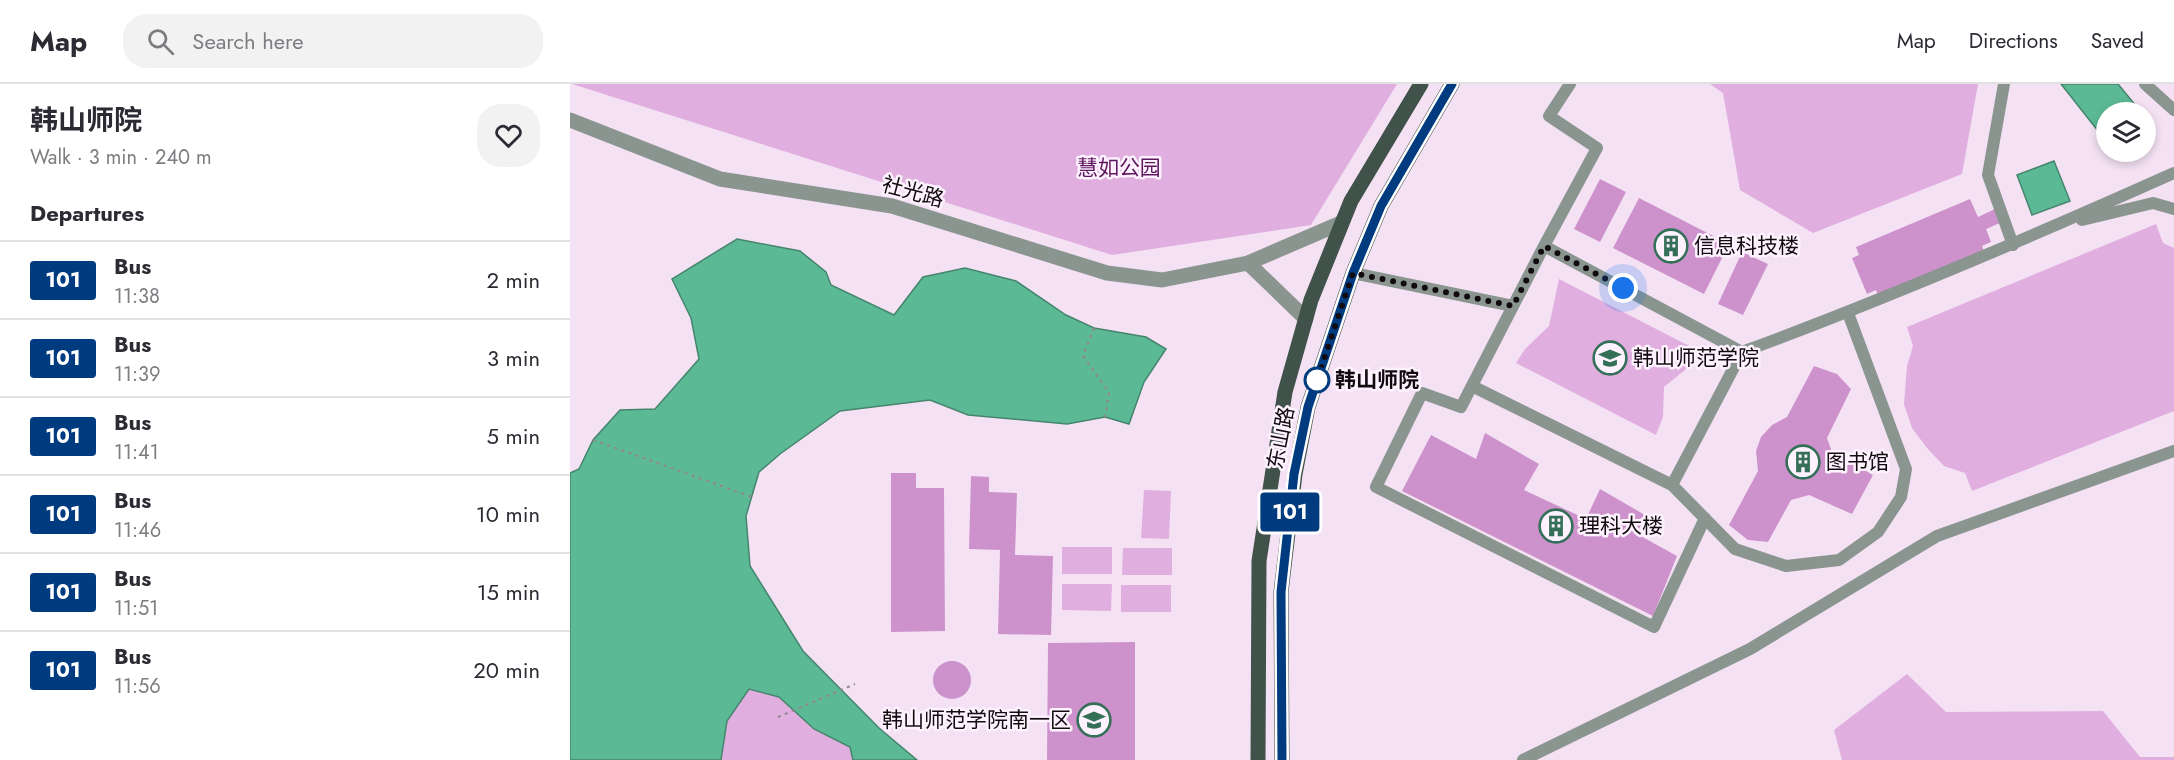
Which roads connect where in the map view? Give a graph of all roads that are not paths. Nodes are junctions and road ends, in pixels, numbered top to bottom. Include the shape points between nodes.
1 (1421, 84) edge
2 (1452, 84) edge
3 (1570, 84) edge
4 (2004, 84) edge
5 (2145, 84) edge
6 (2174, 110) edge
7 (570, 120) edge
8 (2174, 173) edge
9 (2174, 209) edge
10 (1341, 223) junction
11 (2052, 228) junction
12 (2013, 245) junction
13 (1544, 246) junction
14 (1248, 263) junction
15 (1353, 273) junction
16 (1513, 306) junction
17 (1848, 314) junction
18 (1305, 319) junction
19 (1742, 352) junction
20 (1472, 386) junction
21 (2174, 451) edge
22 (1672, 485) junction
23 (1705, 518) junction
24 (1257, 760) edge
25 (1282, 760) edge
26 (1523, 760) edge

1 - 10 main road, 东山路
2 - 15 main road, 东山路 via 1381,206
3 - 13 street via 1549,116 1598,148
4 - 12 street via 1988,175
5 - 6 street
7 - 14 street, 社光路 via 720,179 892,206 1107,273 1162,280
8 - 11 street
9 - 11 street via 2153,203
10 - 14 street, 社光路
10 - 18 main road, 东山路
11 - 12 street
12 - 17 street
13 - 16 street
13 - 19 street
14 - 18 street
15 - 16 street
15 - 25 main road, 东山路 via 1308,407 1294,474 1281,592
16 - 20 street
17 - 19 street
17 - 23 street via 1906,469 1901,497 1878,532 1839,560 1786,566 1735,549
18 - 24 main road, 东山路 via 1285,392 1260,561
19 - 22 street
20 - 22 street
20 - 23 street via 1461,407 1422,393 1376,487 1654,627
21 - 26 street via 1937,536 1750,649
22 - 23 street

